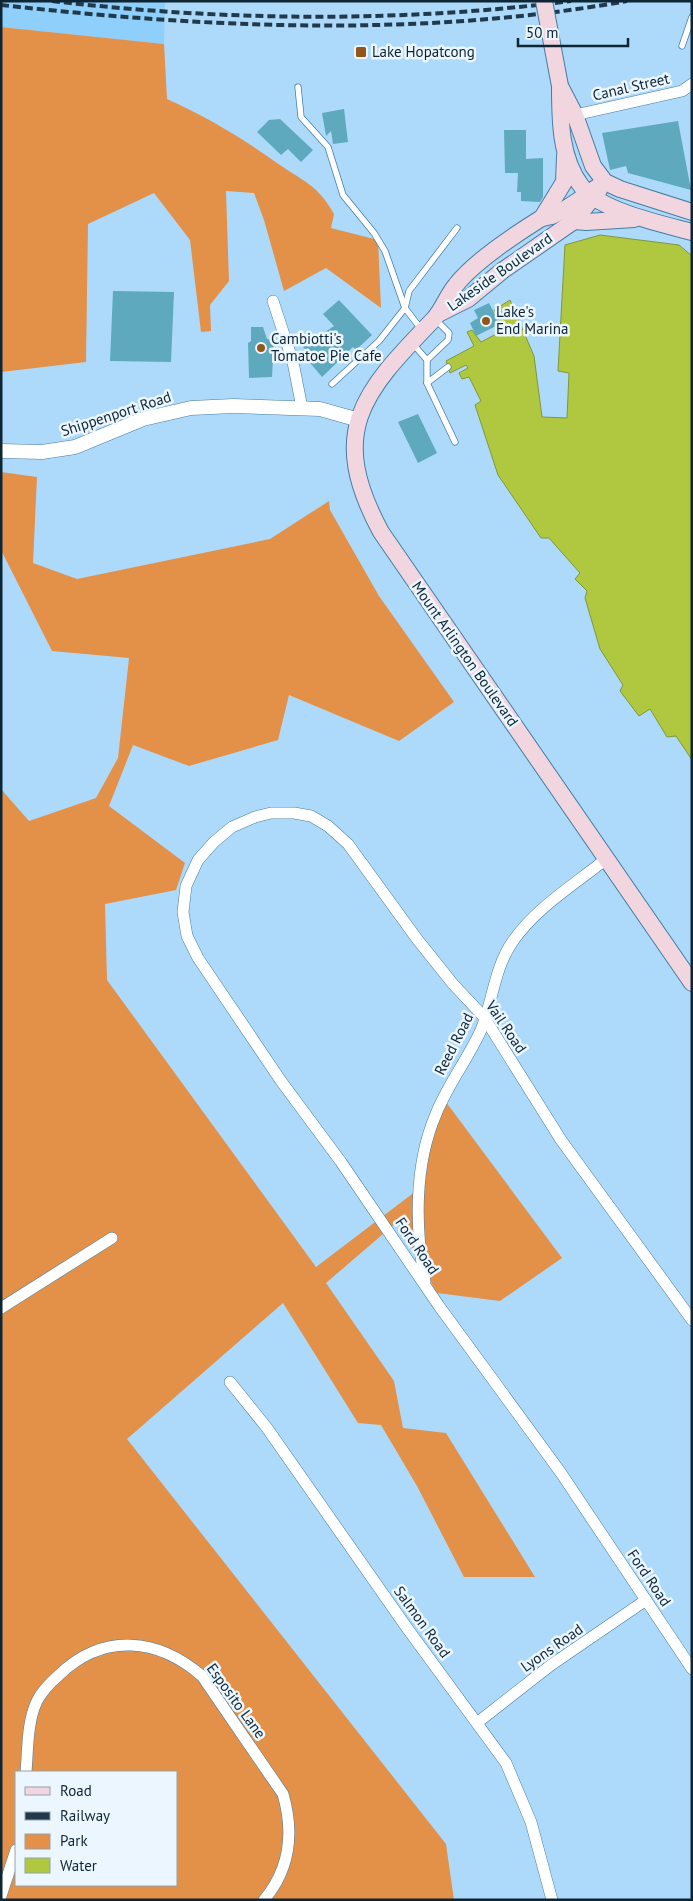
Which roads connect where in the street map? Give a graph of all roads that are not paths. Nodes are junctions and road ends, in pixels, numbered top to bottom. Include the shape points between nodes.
1 (544, 1) edge
2 (692, 18) edge
3 (682, 46) dead end
4 (692, 84) edge
5 (560, 86) junction
6 (298, 87) dead end
7 (576, 115) junction
8 (565, 151) junction
9 (606, 182) junction
10 (591, 195) junction
11 (692, 212) edge
12 (542, 218) junction
13 (646, 218) junction
14 (574, 221) junction
15 (457, 228) dead end
16 (692, 232) edge
17 (272, 301) dead end
18 (404, 308) junction
19 (437, 316) junction
20 (417, 337) junction
21 (427, 360) junction
22 (448, 367) dead end
23 (427, 383) junction
24 (332, 384) dead end
25 (302, 408) junction
26 (360, 420) junction
27 (455, 442) dead end
28 (1, 451) edge
29 (226, 832) joint
30 (606, 859) junction
31 (692, 983) edge
32 (484, 1017) junction
33 (112, 1238) dead end
34 (425, 1285) junction
35 (1, 1308) edge
36 (692, 1320) edge
37 (230, 1382) dead end
38 (646, 1600) junction
39 (692, 1669) edge
40 (478, 1722) junction
41 (26, 1771) edge
42 (15, 1853) edge
43 (1, 1896) edge
44 (264, 1900) edge
45 (552, 1900) edge

1 - 5 main road, bridge
2 - 3 lane
4 - 7 street, Canal Street via 682,91
5 - 7 main road
5 - 8 main road via 560,124
6 - 18 lane via 301,117 328,147 343,195 385,250
7 - 9 main road via 593,166
8 - 10 main road via 576,178
8 - 12 main road via 564,182
9 - 10 main road, Lakeside Boulevard
9 - 11 main road
10 - 12 main road, Lakeside Boulevard
10 - 13 main road
10 - 14 main road, Lakeside Boulevard
12 - 19 main road, Lakeside Boulevard via 496,250 456,284
13 - 14 main road
13 - 16 main road
14 - 19 main road, Lakeside Boulevard via 468,299
15 - 18 lane via 409,291
17 - 25 street via 293,362
18 - 20 lane
18 - 24 lane via 379,342
19 - 20 main road, Mount Arlington Boulevard
19 - 21 lane via 449,333 448,340
20 - 21 lane
20 - 26 main road, Mount Arlington Boulevard via 382,375 366,400
21 - 23 lane
22 - 23 lane
23 - 27 lane
25 - 26 street, Shippenport Road via 320,409
25 - 28 street, Shippenport Road via 191,408 143,419 75,447 42,452
26 - 30 main road, Mount Arlington Boulevard via 355,440 357,478 365,503 381,532
29 - 32 street, Vail Road via 255,817 271,813 310,816 328,826 348,844 418,939
29 - 34 street, Ford Road via 198,860 186,886 184,912 187,936 212,980
30 - 31 main road, Mount Arlington Boulevard
30 - 32 street, Reed Road via 543,908 512,942 498,971
32 - 34 street, Reed Road via 466,1061 435,1114 425,1148 418,1242
32 - 36 street, Vail Road via 561,1140
33 - 35 street
34 - 38 street, Ford Road via 561,1473
37 - 40 street, Salmon Road via 267,1428 407,1628
38 - 39 street, Ford Road
38 - 40 street, Lyons Road
40 - 45 street, Salmon Road via 506,1763 531,1822
41 - 44 street, Esposito Lane via 30,1724 37,1701 66,1668 87,1654 128,1644 149,1646 187,1663 202,1676 283,1794 289,1814 288,1854 281,1873
42 - 43 street

